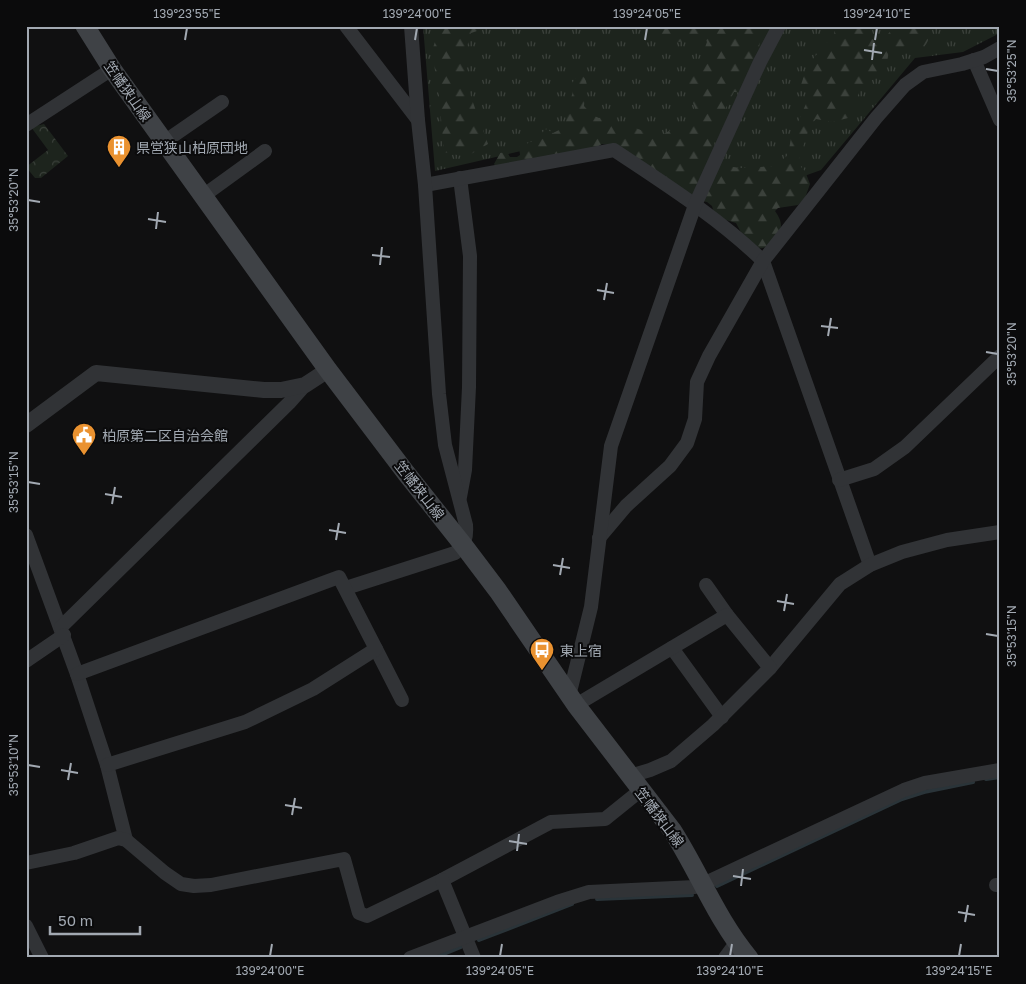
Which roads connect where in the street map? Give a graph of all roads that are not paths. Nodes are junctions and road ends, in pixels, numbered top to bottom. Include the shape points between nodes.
1 (85, 26) edge
2 (346, 26) edge
3 (411, 26) edge
4 (779, 26) edge
5 (1000, 48) edge
6 (974, 60) junction
7 (112, 69) junction
8 (222, 102) dead end
9 (418, 120) junction
10 (1000, 120) edge
11 (26, 125) edge
12 (164, 142) junction
13 (265, 151) dead end
14 (460, 178) junction
15 (425, 185) junction
16 (203, 196) junction
17 (695, 205) junction
18 (763, 262) junction
19 (1000, 356) edge
20 (328, 370) junction
21 (305, 386) junction
22 (26, 425) edge
23 (839, 480) junction
24 (459, 502) junction
25 (1000, 532) edge
26 (26, 535) edge
27 (599, 538) junction
28 (464, 546) junction
29 (870, 565) junction
30 (706, 585) dead end
31 (346, 588) junction
32 (727, 615) junction
33 (62, 631) junction
34 (672, 648) junction
35 (376, 649) junction
36 (26, 661) edge
37 (770, 668) junction
38 (78, 674) junction
39 (402, 700) dead end
40 (572, 701) junction
41 (722, 717) junction
42 (107, 765) junction
43 (1000, 770) edge
44 (635, 783) junction
45 (126, 840) junction
46 (26, 863) edge
47 (442, 880) junction
48 (703, 884) junction
49 (26, 926) edge
50 (465, 936) junction
51 (731, 950) edge
52 (42, 958) edge
53 (410, 958) edge
54 (474, 958) edge
55 (749, 958) edge

1 - 7 main road, 笠幡狭山線
2 - 9 street
3 - 9 street
4 - 17 street
5 - 6 street
6 - 10 street
6 - 18 street via 923,72 905,85
7 - 11 street
7 - 12 main road, 笠幡狭山線
8 - 12 street
9 - 15 street
12 - 16 main road, 笠幡狭山線
13 - 16 street
14 - 15 street
14 - 17 street via 614,150
14 - 24 street via 470,256 469,387 465,470
15 - 24 street via 439,394 445,445
16 - 20 main road, 笠幡狭山線
17 - 18 street
17 - 27 street via 611,446
18 - 23 street
18 - 27 street via 697,382 695,419 687,443 670,466 626,506
19 - 23 street via 905,447 874,468
20 - 21 street
20 - 28 main road, 笠幡狭山線
21 - 22 street via 264,390 96,373
21 - 33 street
23 - 29 street
24 - 28 street via 466,525
25 - 29 street via 947,540
26 - 33 street
27 - 40 street via 591,607
28 - 31 street via 455,553
28 - 40 main road, 笠幡狭山線
29 - 37 street via 840,584
30 - 32 street
31 - 35 street
31 - 38 street via 339,576
32 - 34 street
32 - 37 street
33 - 36 street
33 - 38 street
34 - 40 street
34 - 41 street
35 - 39 street
35 - 42 street via 313,689 245,722
37 - 41 street
38 - 42 street
40 - 44 main road, 笠幡狭山線
41 - 44 street via 671,761
42 - 45 street
43 - 48 street via 904,790
44 - 47 street via 605,819 551,822
44 - 48 main road, 笠幡狭山線 via 684,849
45 - 46 street via 110,839 74,853
45 - 47 street via 181,884 194,886 344,859 358,913 367,916
47 - 50 street
48 - 50 street via 589,892
48 - 51 main road, 笠幡狭山線
49 - 52 street
50 - 53 street
50 - 54 street
51 - 55 main road, 笠幡狭山線

